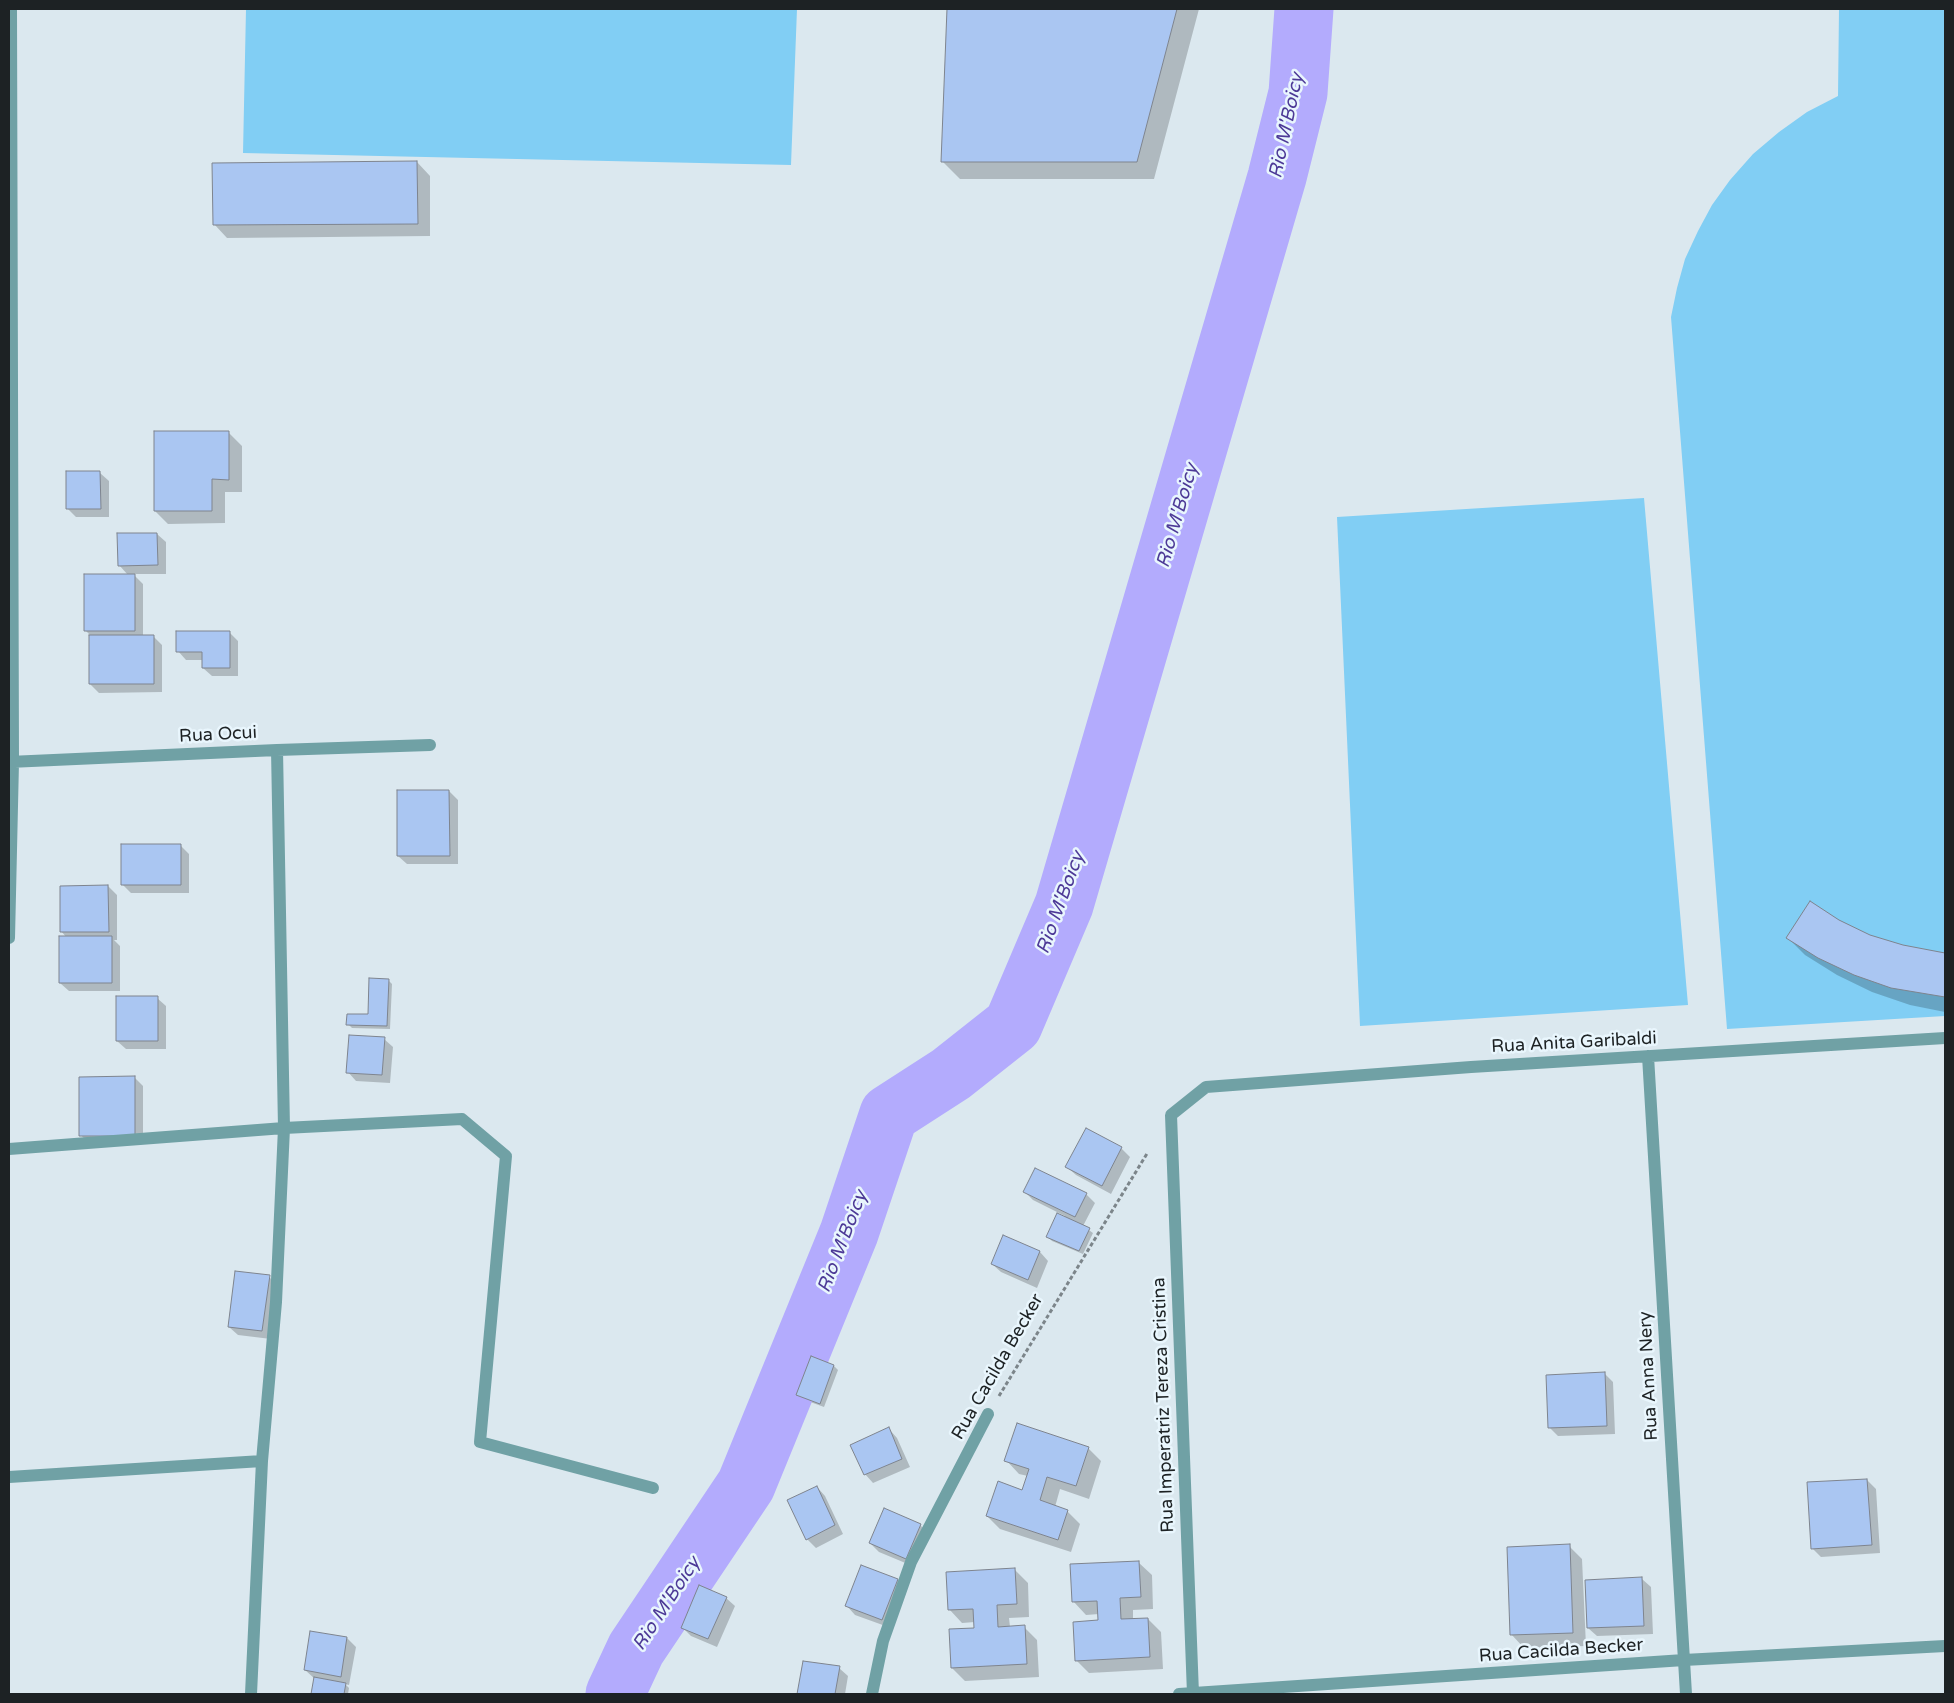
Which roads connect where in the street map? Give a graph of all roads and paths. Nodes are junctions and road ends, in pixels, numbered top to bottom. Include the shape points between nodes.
1 (11, 9) edge
2 (430, 745) dead end
3 (278, 750) junction
4 (11, 762) edge
5 (9, 938) edge
6 (1945, 1038) edge
7 (1648, 1056) junction
8 (1171, 1115) joint
9 (284, 1128) junction
10 (1150, 1148) dead end
11 (9, 1149) edge
12 (988, 1414) joint
13 (262, 1461) junction
14 (9, 1477) edge
15 (653, 1488) dead end
16 (1945, 1646) edge
17 (1684, 1660) junction
18 (251, 1694) edge
19 (872, 1694) edge
20 (1179, 1694) edge
21 (1193, 1694) edge
22 (1686, 1694) edge

1 - 4 street
2 - 3 street, Rua Ocui
3 - 4 street, Rua Ocui
3 - 9 street
4 - 5 street
6 - 7 street, Rua Anita Garibaldi
7 - 8 street, Rua Anita Garibaldi via 1206,1087
7 - 17 street, Rua Anna Nery
8 - 21 street, Rua Imperatriz Tereza Cristina
9 - 11 street
9 - 13 street via 276,1302
9 - 15 street via 462,1119 506,1156 480,1442
10 - 12 path, Rua Cacilda Becker
12 - 19 street, Rua Cacilda Becker via 911,1562 883,1641
13 - 14 street
13 - 18 street
16 - 17 street, Rua Cacilda Becker
17 - 21 street, Rua Cacilda Becker
17 - 22 street, Rua Anna Nery
20 - 21 street, Rua Cacilda Becker

